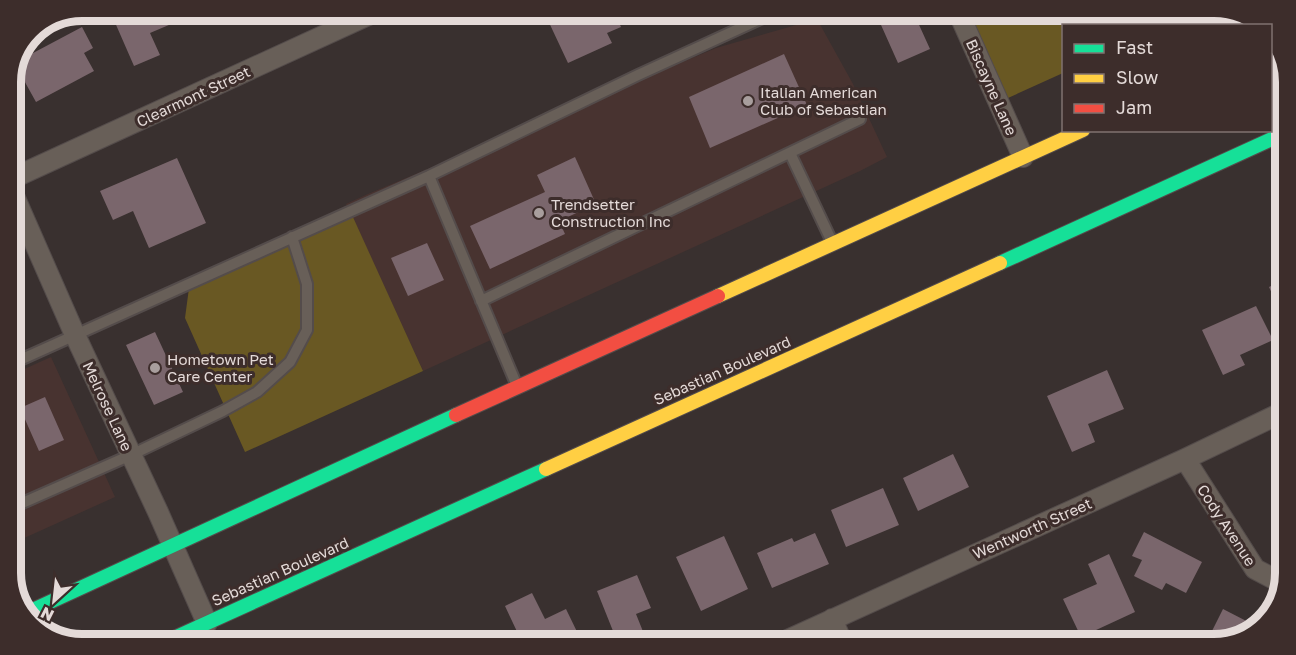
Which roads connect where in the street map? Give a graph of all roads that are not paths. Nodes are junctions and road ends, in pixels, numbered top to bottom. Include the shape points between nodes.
1 (355, 21) edge
2 (756, 21) edge
3 (962, 21) edge
4 (860, 119) dead end
5 (1079, 132) edge
6 (1275, 138) edge
7 (790, 153) junction
8 (1023, 158) junction
9 (21, 174) edge
10 (429, 176) junction
11 (21, 212) edge
12 (292, 237) junction
13 (833, 244) junction
14 (481, 301) junction
15 (75, 335) junction
16 (21, 359) edge
17 (517, 387) junction
18 (1275, 416) edge
19 (131, 454) junction
20 (1185, 459) junction
21 (21, 504) edge
22 (173, 546) junction
23 (1274, 579) edge
24 (33, 610) edge
25 (832, 620) junction
26 (207, 623) junction
27 (183, 634) edge
28 (801, 634) edge
29 (838, 634) edge

1 - 9 street, Clearmont Street
2 - 10 lane
3 - 8 street, Biscayne Lane
4 - 7 lane
5 - 8 main road
6 - 26 main road, Sebastian Boulevard
7 - 13 lane
7 - 14 lane
8 - 13 main road
10 - 12 lane
10 - 14 lane
11 - 15 street, Melrose Lane
12 - 15 lane
12 - 19 lane via 307,284 307,330 290,362 257,392
13 - 17 main road
14 - 17 lane
15 - 16 lane
15 - 19 street, Melrose Lane
17 - 22 main road
18 - 20 street, Wentworth Street
19 - 21 lane
19 - 22 street, Melrose Lane
20 - 23 street, Cody Avenue via 1255,569
20 - 25 street, Wentworth Street
22 - 24 main road
22 - 26 street, Melrose Lane
25 - 28 street, Wentworth Street
25 - 29 street
26 - 27 main road, Sebastian Boulevard

